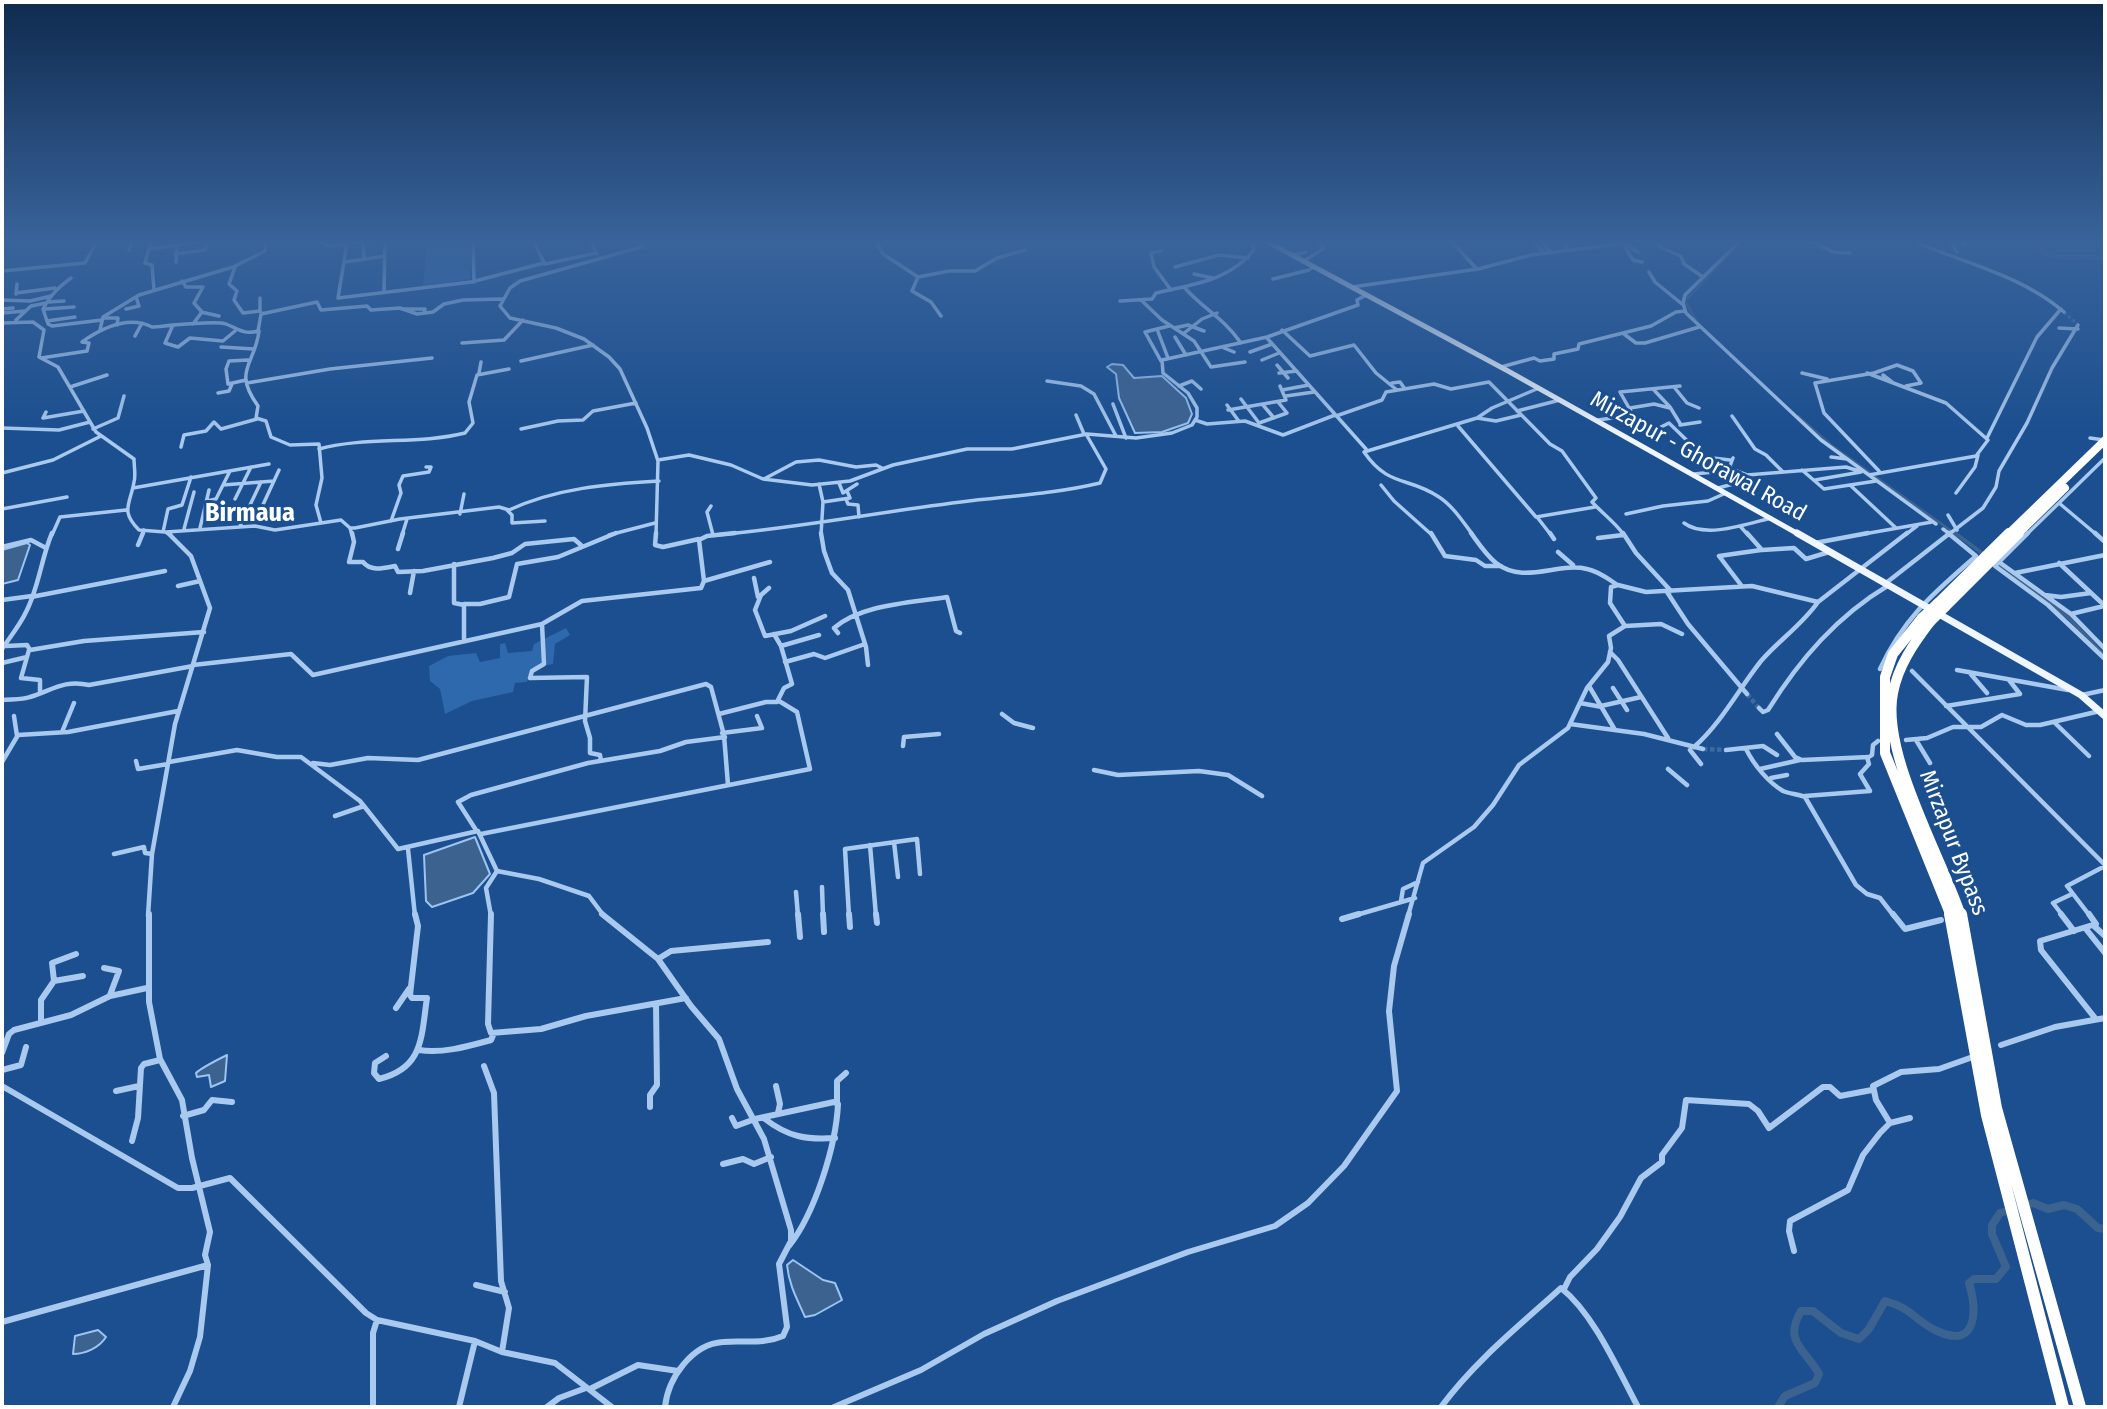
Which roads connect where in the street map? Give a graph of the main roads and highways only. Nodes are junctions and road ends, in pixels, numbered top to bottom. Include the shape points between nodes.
1 (1388, 307) edge
2 (2105, 440) edge
3 (2105, 449) edge
4 (1942, 605) junction
5 (2103, 713) edge
6 (2021, 1220) junction
7 (2063, 1407) edge
8 (2080, 1407) edge

1 - 5 main road, Mirzapur - Ghorawal Road via 1815,542 2072,689
2 - 4 highway, Mirzapur Bypass
3 - 4 highway, Mirzapur Bypass
4 - 6 highway, Mirzapur Bypass, bridge via 1926,620 1896,680 1891,705 1893,735 1965,928
6 - 7 highway
6 - 8 highway, Mirzapur Bypass

